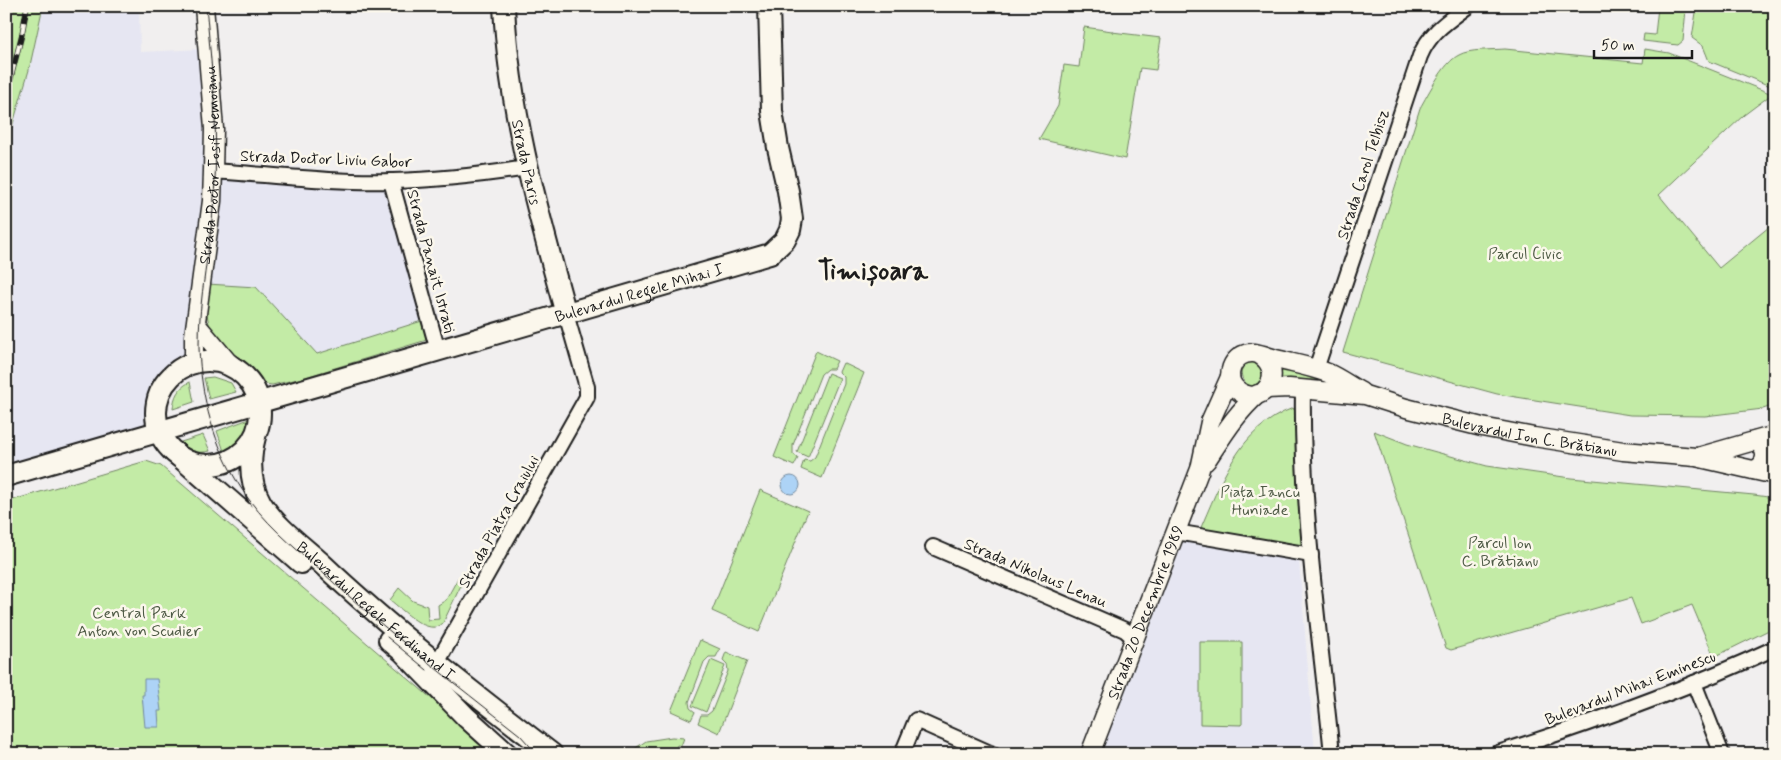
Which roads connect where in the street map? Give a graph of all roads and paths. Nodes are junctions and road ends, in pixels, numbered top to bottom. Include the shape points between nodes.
1 (204, 6) edge
2 (504, 6) edge
3 (769, 6) edge
4 (1468, 6) edge
5 (527, 168) junction
6 (213, 171) junction
7 (391, 181) junction
8 (566, 314) junction
9 (196, 324) junction
10 (438, 351) junction
11 (1260, 355) junction
12 (194, 364) junction
13 (1316, 369) junction
14 (240, 372) junction
15 (1230, 377) junction
16 (1303, 389) junction
17 (1262, 392) junction
18 (1366, 395) junction
19 (259, 402) junction
20 (160, 431) junction
21 (1775, 436) edge
22 (255, 437) junction
23 (1755, 441) junction
24 (173, 451) junction
25 (1696, 458) junction
26 (1200, 470) junction
27 (1754, 470) junction
28 (1775, 475) edge
29 (6, 476) edge
30 (1176, 532) junction
31 (933, 547) dead end
32 (1311, 555) junction
33 (1132, 632) junction
34 (1775, 648) edge
35 (437, 663) junction
36 (1694, 683) junction
37 (507, 754) edge
38 (552, 754) edge
39 (902, 754) edge
40 (992, 754) edge
41 (1090, 754) edge
42 (1332, 754) edge
43 (1495, 754) edge
44 (1722, 754) edge

1 - 6 street, Strada Doctor Iosif Nemoianu via 214,129
2 - 5 main road, Strada Paris via 510,77
3 - 8 main road, Bulevardul Regele Mihai I via 772,111 792,212 791,227 785,240 774,251 758,258
4 - 13 street, Strada Carol Telbisz via 1438,29 1420,56
5 - 7 street, Strada Doctor Liviu Gabor via 470,176
5 - 8 main road, Strada Paris
6 - 7 street, Strada Doctor Liviu Gabor
6 - 9 street, Strada Doctor Iosif Nemoianu
7 - 10 street, Strada Panait Istrati
8 - 10 main road, Bulevardul Regele Mihai I
8 - 35 street, Strada Piatra Craiului via 588,395
9 - 12 street, Strada Doctor Iosif Nemoianu
9 - 14 street via 227,362
10 - 19 main road, Bulevardul Regele Mihai I
11 - 13 street, Bulevardul Ion C. Brătianu
11 - 15 street via 1253,353 1239,357 1231,368
11 - 17 street via 1272,370 1270,384
12 - 14 main road via 214,362
12 - 20 main road via 179,370 161,391 157,409
13 - 18 street, Bulevardul Ion C. Brătianu
14 - 19 main road via 252,385
15 - 17 street via 1240,392 1251,396
15 - 26 street, Strada 20 Decembrie 1989 via 1210,422
16 - 17 street, Bulevardul Ion C. Brătianu
16 - 18 street, Bulevardul Ion C. Brătianu
16 - 32 street via 1303,456
17 - 26 street, Strada 20 Decembrie 1989 via 1234,418
18 - 25 street, Bulevardul Ion C. Brătianu via 1482,427 1534,437
19 - 20 main road, Bulevardul Regele Mihai I
19 - 22 main road, Bulevardul Regele Ferdinand I via 260,419
20 - 24 main road
20 - 29 main road, Bulevardul Regele Mihai I
21 - 23 street, Bulevardul Ion C. Brătianu
22 - 24 main road via 239,455 215,465 189,461
22 - 35 main road, Bulevardul Regele Ferdinand I via 250,470 255,491 265,509 334,575
23 - 25 street, Bulevardul Ion C. Brătianu
23 - 27 street via 1764,448 1766,458 1762,466
24 - 37 main road, Bulevardul Regele Ferdinand I via 402,651
25 - 27 street, Bulevardul Ion C. Brătianu
26 - 30 street, Strada 20 Decembrie 1989
27 - 28 street, Bulevardul Ion C. Brătianu
30 - 32 street
30 - 33 street, Strada 20 Decembrie 1989
31 - 33 street, Strada Nikolaus Lenau
32 - 42 street
33 - 41 street, Strada 20 Decembrie 1989
34 - 36 street, Bulevardul Mihai Eminescu
35 - 38 main road, Bulevardul Regele Ferdinand I
36 - 43 street, Bulevardul Mihai Eminescu via 1588,724
36 - 44 street
39 - 40 street via 916,720

